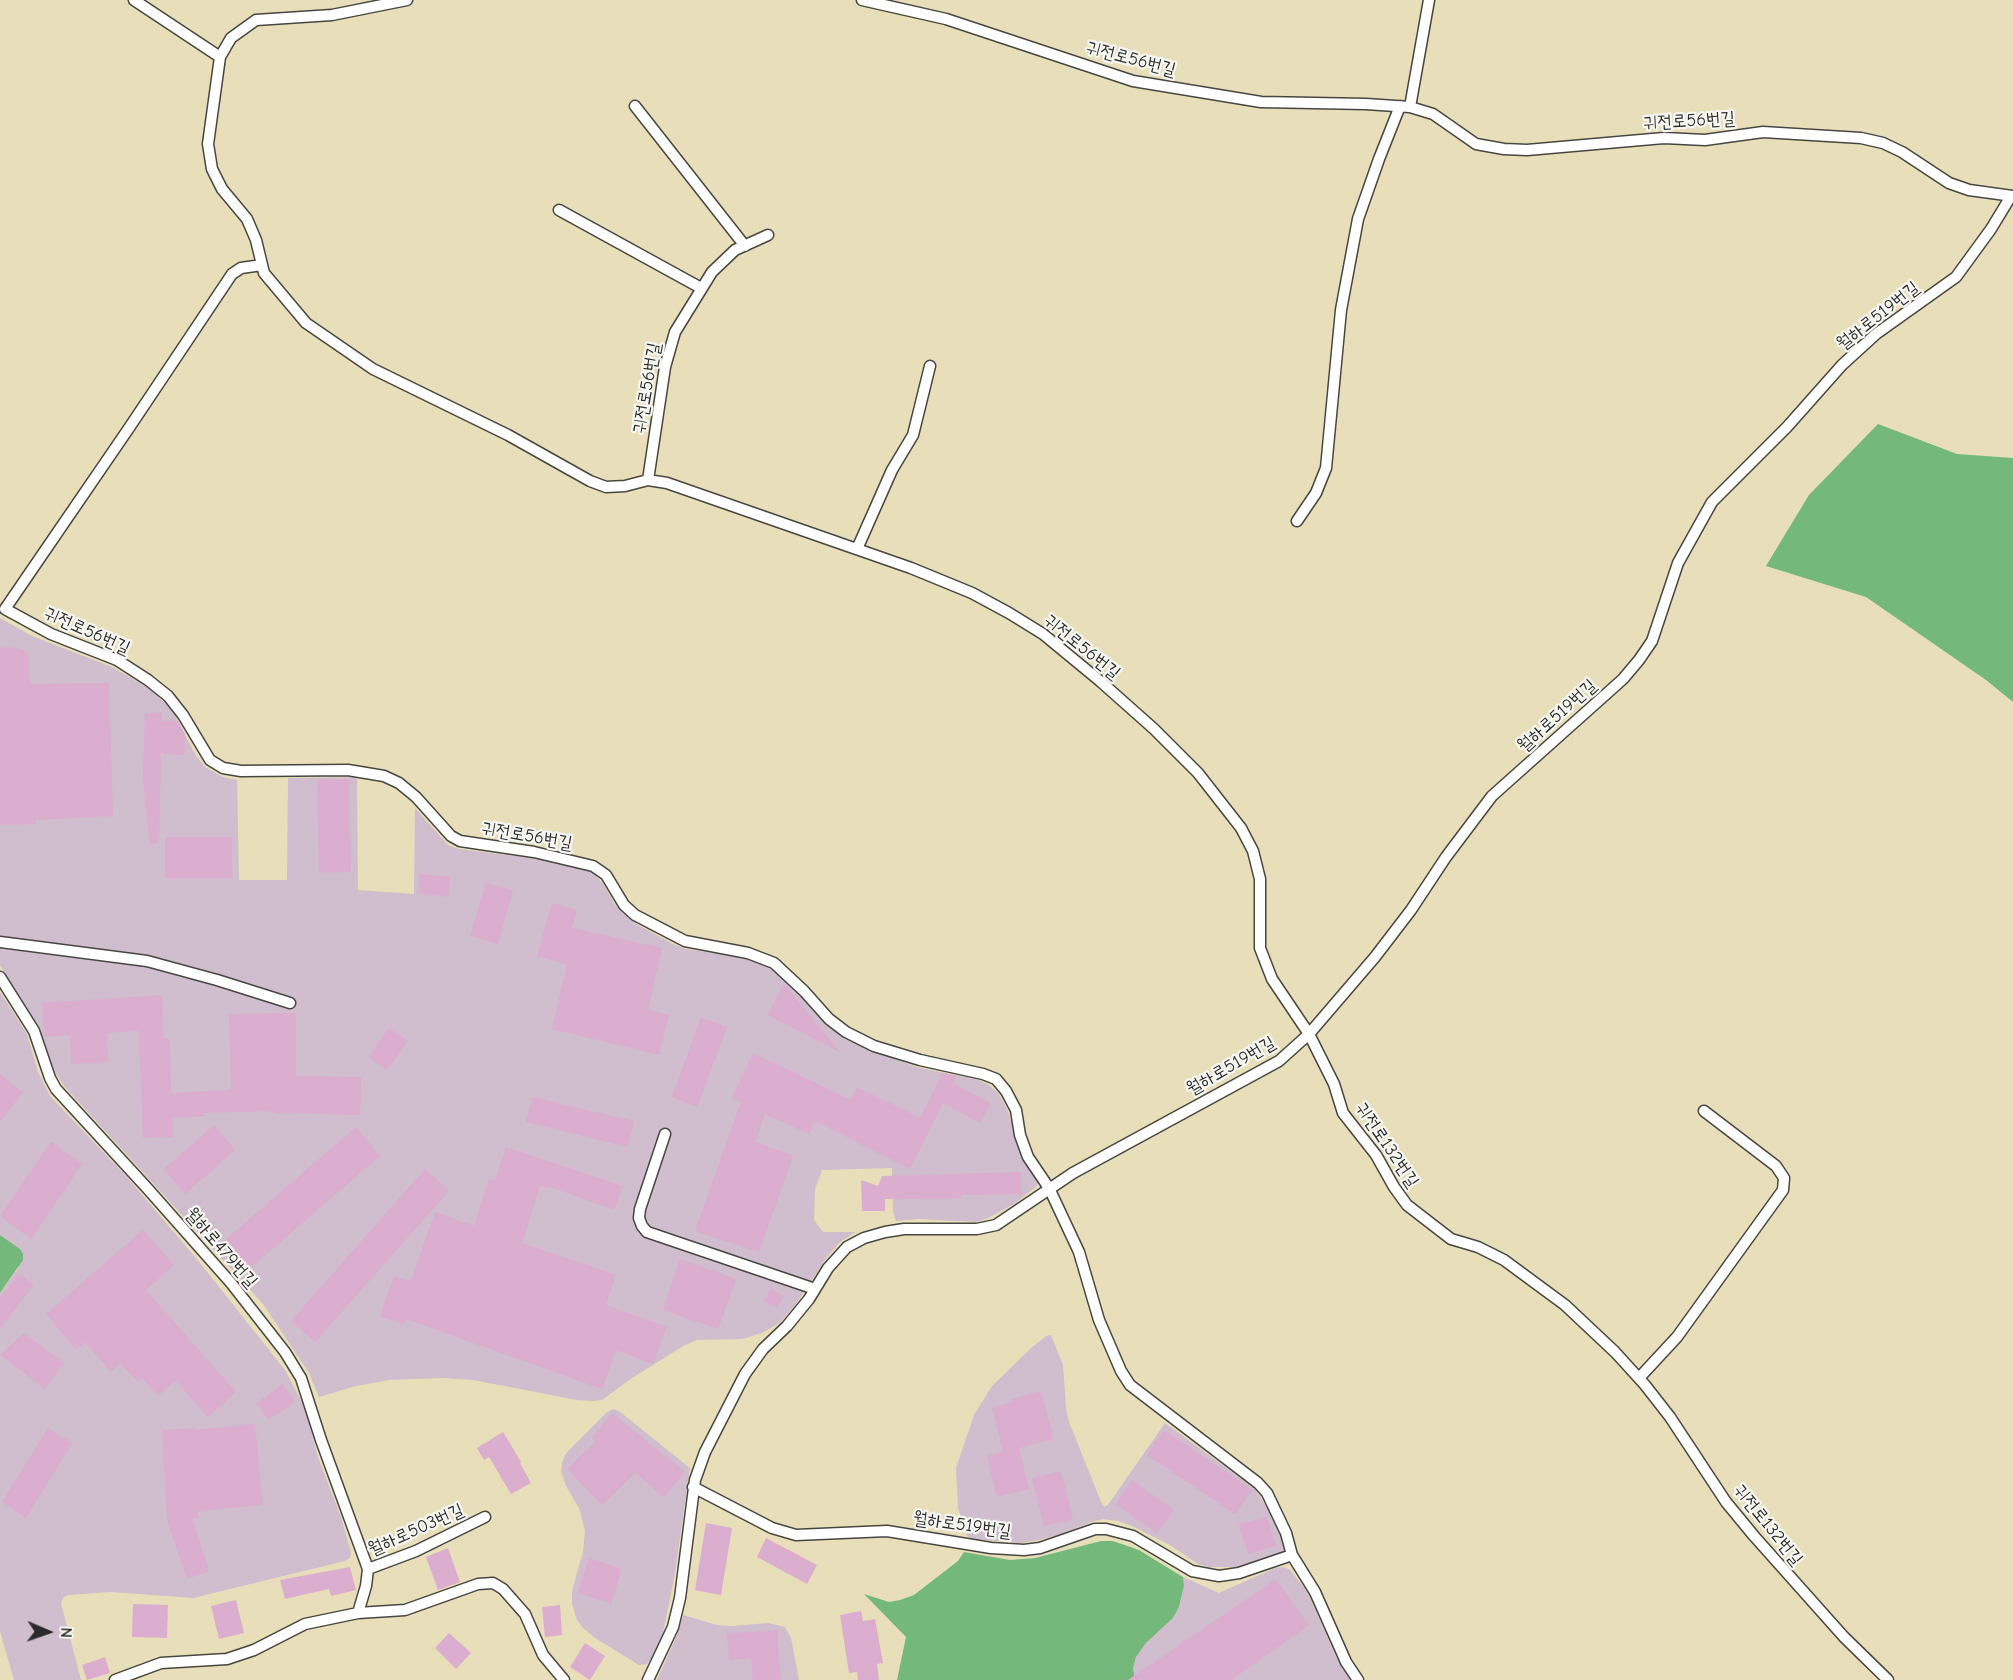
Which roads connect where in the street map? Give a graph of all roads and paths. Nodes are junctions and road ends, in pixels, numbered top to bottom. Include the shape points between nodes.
1 (134, 0) edge
2 (407, 0) edge
3 (862, 0) edge
4 (1429, 0) edge
5 (220, 57) junction
6 (635, 106) dead end
7 (1405, 106) junction
8 (2012, 196) edge
9 (559, 210) dead end
10 (768, 235) dead end
11 (745, 246) junction
12 (262, 265) junction
13 (701, 288) junction
14 (930, 366) dead end
15 (648, 480) junction
16 (1297, 521) dead end
17 (857, 549) junction
18 (3, 608) edge
19 (0, 942) edge
20 (0, 977) edge
21 (290, 1003) dead end
22 (1309, 1034) junction
23 (1704, 1111) dead end
24 (665, 1134) dead end
25 (1049, 1188) junction
26 (815, 1288) junction
27 (1639, 1378) junction
28 (693, 1487) junction
29 (485, 1517) dead end
30 (1292, 1556) junction
31 (368, 1569) junction
32 (358, 1613) junction
33 (115, 1680) edge
34 (564, 1680) edge
35 (648, 1680) edge
36 (1358, 1680) edge
37 (1887, 1680) edge

1 - 5 lane
2 - 5 lane, 귀전로56번길 via 332,15 256,20 231,38
3 - 7 lane, 귀전로56번길 via 946,19 1133,81 1261,102
4 - 7 lane
5 - 12 lane, 귀전로56번길 via 208,144 212,168 222,189 247,219
6 - 11 lane
7 - 8 lane, 귀전로56번길 via 1433,114 1476,144 1504,149 1664,138 1705,140 1763,132 1861,138 1902,152 1949,183
7 - 16 lane via 1358,219 1341,310 1326,468 1316,493
8 - 22 lane, 월하로519번길 via 1956,277 1876,334 1842,365 1713,502 1678,563 1652,641 1639,660 1623,679 1492,796 1382,948
9 - 13 lane
10 - 11 lane, 귀전로56번길
11 - 13 lane, 귀전로56번길 via 735,250
12 - 15 lane, 귀전로56번길 via 264,273 306,323 373,369 508,435 590,481 625,486
12 - 18 lane, 귀전로56번길 via 232,273
13 - 15 lane, 귀전로56번길 via 675,332 665,367
14 - 17 lane via 913,435 892,470
15 - 17 lane, 귀전로56번길 via 667,483
17 - 22 lane, 귀전로56번길 via 972,594 1043,634 1145,721 1198,773 1241,828 1253,851 1260,879 1260,948 1272,979
18 - 25 lane, 귀전로56번길 via 51,634 117,660 148,680 168,696 210,760 223,768 348,770 384,776 416,797 460,841 593,866 606,876 635,915 685,941 748,953 774,963 829,1019 874,1046 996,1079 1016,1110 1028,1157
19 - 21 lane via 147,961
20 - 31 lane, 월하로479번길 via 34,1031 56,1089 231,1283 285,1352 301,1378
22 - 25 lane, 월하로519번길 via 1279,1061 1254,1076 1143,1133
22 - 27 lane, 귀전로132번길 via 1334,1084 1343,1113 1376,1155 1407,1205 1450,1239 1504,1260 1565,1305
23 - 27 lane via 1776,1166 1784,1178 1783,1190 1677,1337
24 - 26 lane via 640,1209 639,1218 647,1232
25 - 26 lane, 월하로519번길 via 996,1225 977,1229 904,1229 864,1238 847,1247
25 - 30 lane via 1079,1251 1099,1320 1130,1386 1258,1483 1286,1533
26 - 28 lane, 월하로519번길 via 746,1374 705,1452
27 - 37 lane, 귀전로132번길 via 1733,1511 1784,1572
28 - 30 lane, 월하로519번길 via 772,1528 796,1536 887,1531 1024,1550 1106,1529 1133,1536 1192,1571 1219,1575 1239,1573
28 - 35 lane, 월하로519번길 via 680,1598 673,1627
29 - 31 lane, 월하로503번길 via 416,1551
30 - 36 lane via 1316,1592 1346,1662
31 - 32 lane, 월하로503번길
32 - 33 lane via 305,1624 227,1659 161,1663
32 - 34 lane via 405,1610 478,1584 493,1583 525,1614 543,1655

